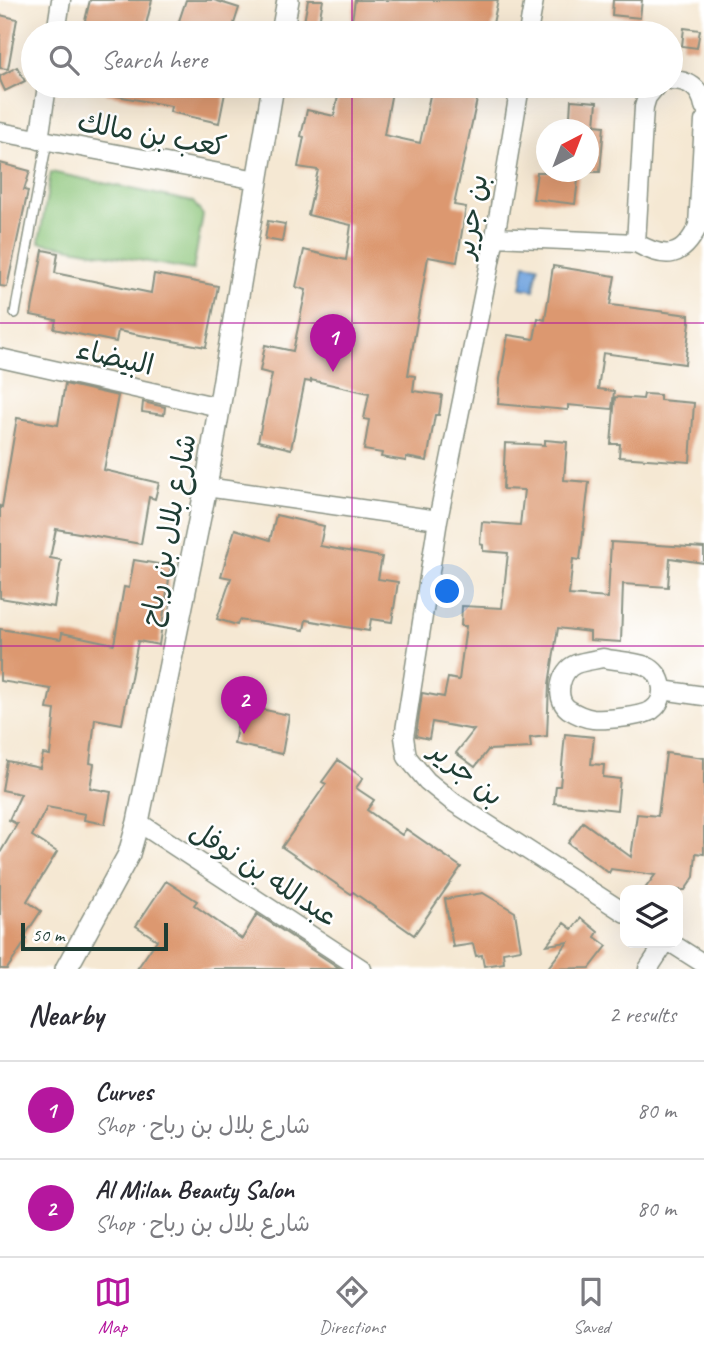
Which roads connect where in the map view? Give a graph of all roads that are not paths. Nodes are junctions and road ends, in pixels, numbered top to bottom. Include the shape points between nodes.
1 (61, 0) edge
2 (288, 0) edge
3 (534, 0) edge
4 (58, 21) edge
5 (284, 21) edge
6 (530, 21) edge
7 (683, 81) edge
8 (46, 98) edge
9 (271, 98) edge
10 (518, 98) edge
11 (647, 98) edge
12 (704, 106) edge
13 (704, 121) edge
14 (0, 132) edge
15 (43, 141) junction
16 (257, 180) junction
17 (495, 237) junction
18 (636, 243) junction
19 (15, 313) dead end
20 (0, 358) edge
21 (219, 407) junction
22 (206, 487) junction
23 (438, 520) junction
24 (662, 690) junction
25 (704, 695) edge
26 (138, 822) junction
27 (620, 910) edge
28 (662, 948) edge
29 (679, 948) edge
30 (704, 964) edge
31 (66, 969) edge
32 (362, 969) edge
33 (648, 969) edge

1 - 4 street
2 - 5 street
3 - 6 street
7 - 12 street via 698,91
8 - 15 street, كعب بن مالك
9 - 16 street, شارع بلال بن رباح
10 - 17 street, بن جرير
11 - 18 street
13 - 18 street via 698,226 693,236 675,253 648,250
14 - 15 street, كعب بن مالك
15 - 16 street, كعب بن مالك
15 - 19 lane
16 - 21 street, شارع بلال بن رباح
17 - 18 street
17 - 23 street, بن جرير
20 - 21 street, البيضاء
21 - 22 street, شارع بلال بن رباح
22 - 23 street
22 - 26 street, شارع بلال بن رباح
23 - 27 street, بن جرير via 406,714 407,757 453,802
24 - 24 street via 658,675 646,666 603,658 574,664 560,688 564,706 591,719 645,714 657,705
24 - 25 street
26 - 31 street, شارع بلال بن رباح via 129,854
26 - 32 street, عبدالله بن نوفل
28 - 33 street
29 - 30 street

